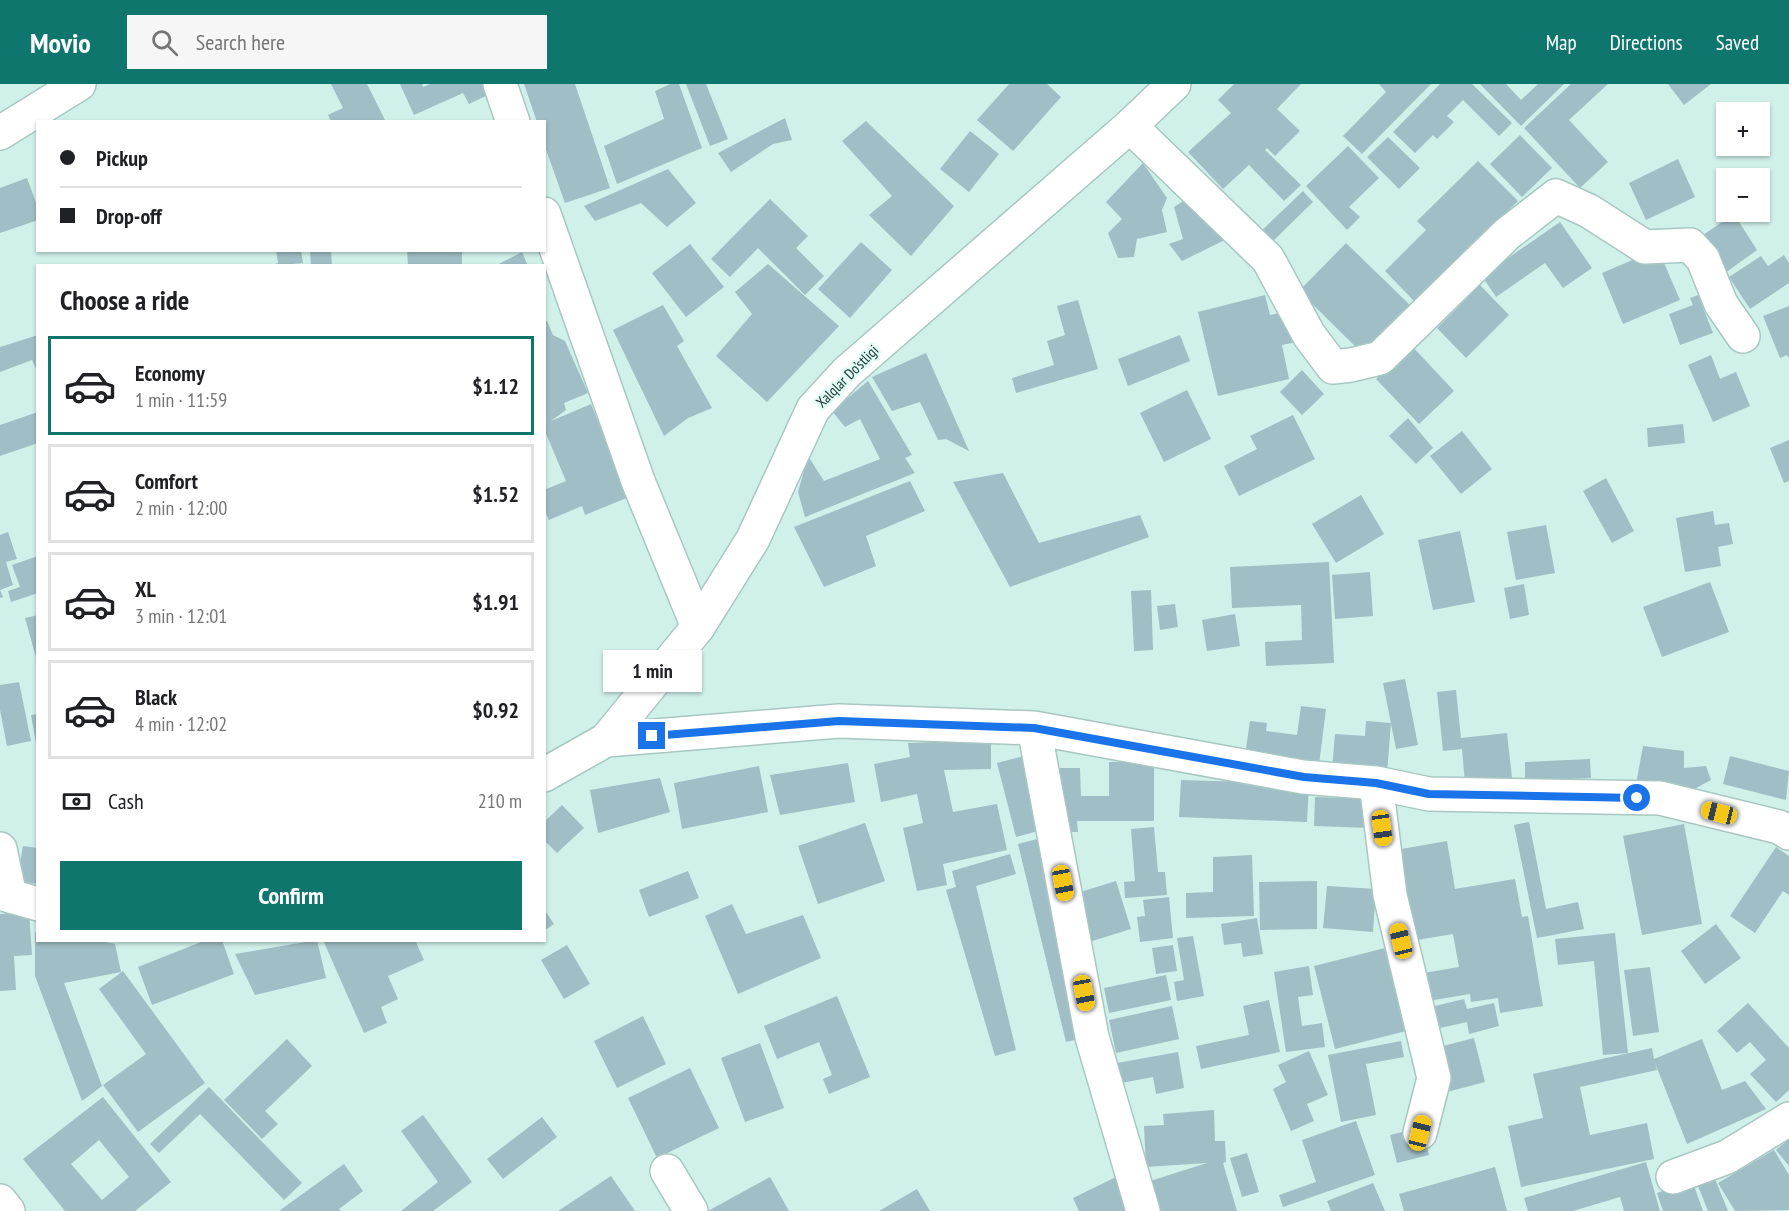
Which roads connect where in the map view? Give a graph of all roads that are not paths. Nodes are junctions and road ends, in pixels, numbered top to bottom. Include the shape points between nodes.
1 (79, 84) edge
2 (500, 84) edge
3 (1174, 84) edge
4 (512, 120) edge
5 (1130, 126) junction
6 (0, 133) edge
7 (546, 220) edge
8 (1743, 336) dead end
9 (698, 627) junction
10 (1034, 728) junction
11 (606, 740) junction
12 (546, 774) edge
13 (1376, 783) junction
14 (1789, 834) edge
15 (0, 849) edge
16 (16, 898) edge
17 (1789, 1119) edge
18 (1420, 1133) dead end
19 (668, 1171) dead end
20 (1673, 1177) dead end
21 (0, 1201) edge
22 (8, 1211) edge
23 (692, 1211) edge
24 (1143, 1211) edge

1 - 6 street
2 - 4 street
3 - 5 street, Xalqlar Do’stligi
5 - 8 street via 1268,260 1310,335 1333,367 1380,358 1507,234 1556,196 1589,211 1645,247 1690,245 1702,258 1721,304
5 - 9 street, Xalqlar Do’stligi via 847,372 813,409 753,539
7 - 9 street via 638,481
9 - 11 street, Xalqlar Do’stligi
10 - 11 street via 839,721
10 - 13 street via 1304,777
10 - 24 street via 1092,1037
11 - 12 street, Xalqlar Do’stligi
13 - 14 street via 1429,794 1660,798 1779,827
13 - 18 street via 1390,896 1434,1078
15 - 16 street
17 - 20 street via 1727,1157
19 - 23 street
21 - 22 street

